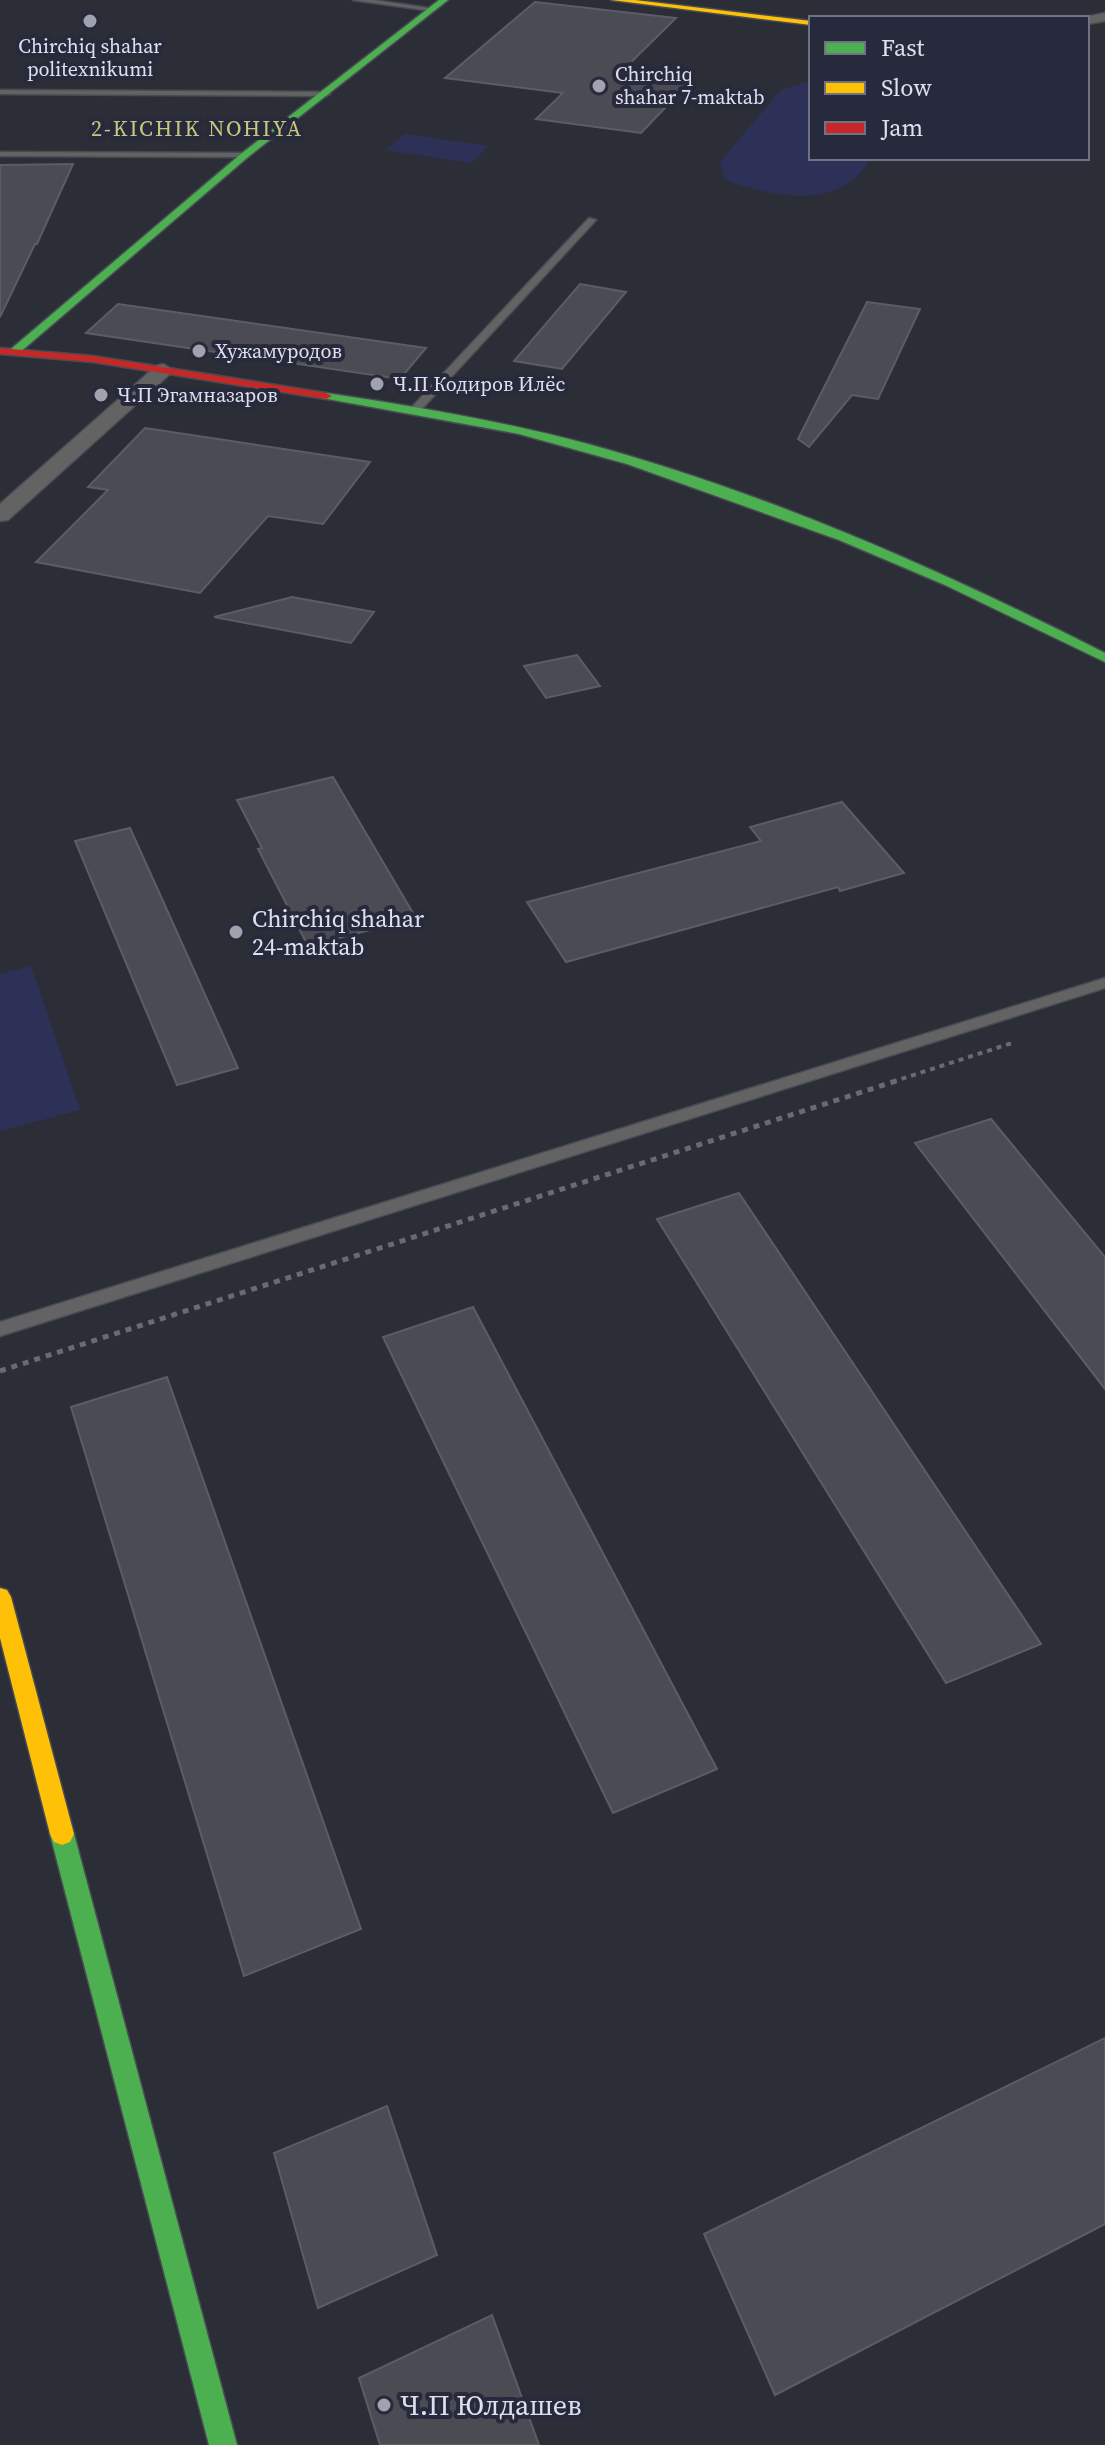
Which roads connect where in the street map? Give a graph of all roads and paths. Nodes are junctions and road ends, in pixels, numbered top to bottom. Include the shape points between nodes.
1 (356, 0) edge
2 (615, 0) edge
3 (438, 5) edge
4 (809, 23) edge
5 (0, 92) edge
6 (326, 94) junction
7 (0, 154) edge
8 (245, 155) junction
9 (592, 220) dead end
10 (7, 351) edge
11 (163, 370) junction
12 (415, 410) junction
13 (0, 515) edge
14 (1105, 658) edge
15 (1105, 983) edge
16 (1029, 1037) dead end
17 (0, 1329) edge
18 (0, 1371) edge
19 (0, 1597) edge
20 (223, 2445) edge

1 - 3 lane
2 - 4 street
3 - 6 street
5 - 6 lane
6 - 8 street
7 - 8 lane
8 - 10 street
9 - 12 lane
10 - 11 street
11 - 12 street
11 - 13 street
12 - 14 street via 583,446 738,496 924,569
15 - 17 lane
16 - 18 path
19 - 20 street

